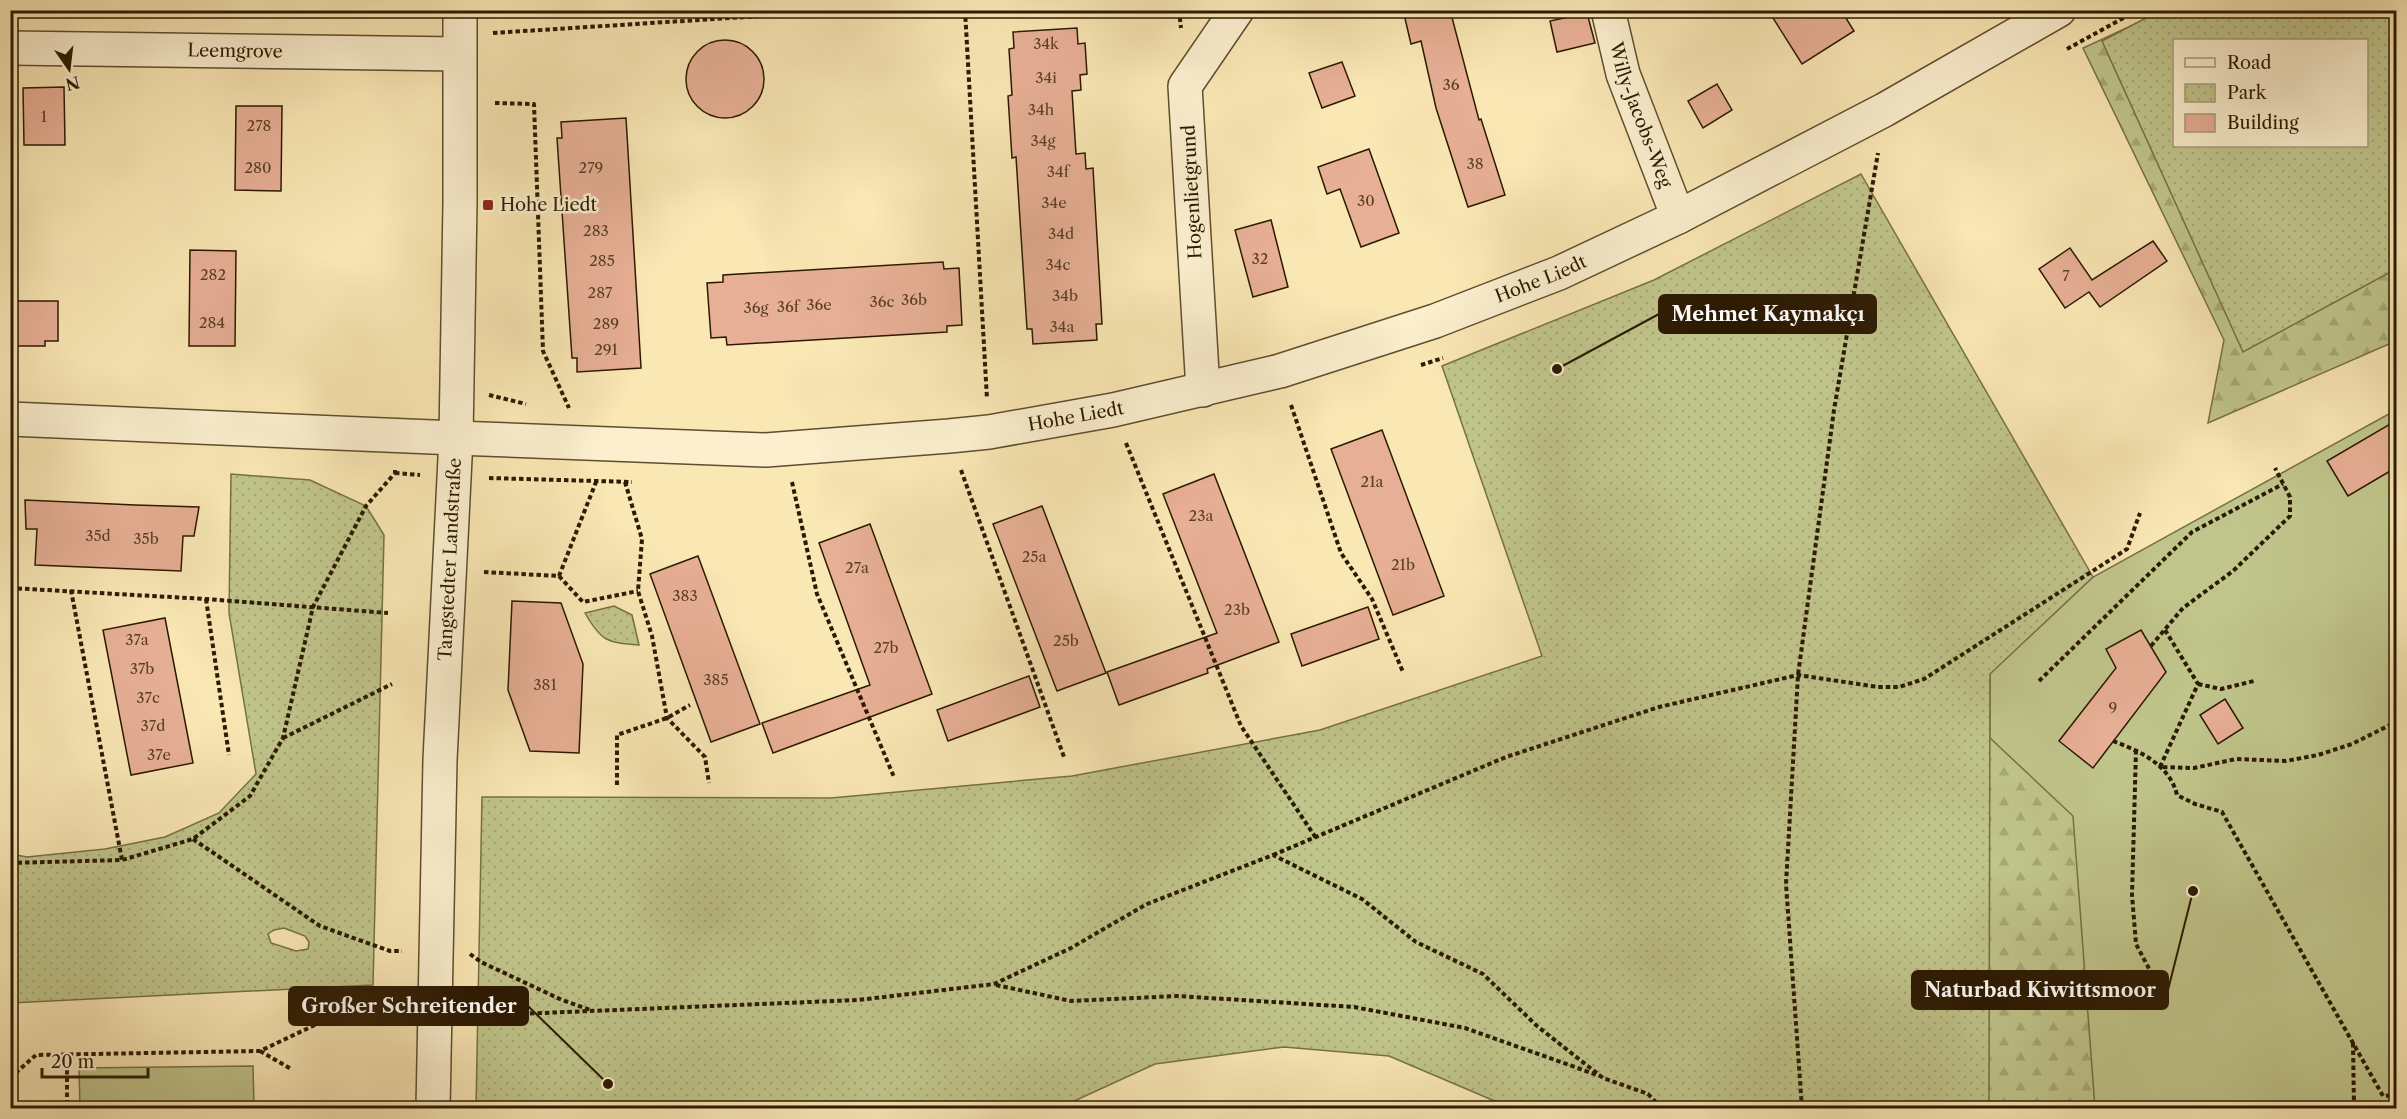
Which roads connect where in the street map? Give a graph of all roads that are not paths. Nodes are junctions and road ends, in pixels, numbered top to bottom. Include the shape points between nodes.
1 (1237, 10) edge
2 (1608, 10) edge
3 (2050, 13) edge
4 (459, 34) edge
5 (10, 48) edge
6 (1678, 217) junction
7 (1203, 390) junction
8 (10, 419) edge
9 (456, 438) junction
10 (433, 1108) edge

1 - 7 street, Hogenlietgrund via 1185,86
2 - 6 street, Willy-Jacobs-Weg via 1623,74
3 - 6 street, Hohe Liedt via 1884,110
4 - 5 street, Leemgrove
4 - 9 street, Tangstedter Landstraße
6 - 7 street, Hohe Liedt via 1559,273 1435,321 1280,371
7 - 9 street, Hohe Liedt via 989,432 766,450
8 - 9 street, Hohe Liedt
9 - 10 street, Tangstedter Landstraße via 440,760

